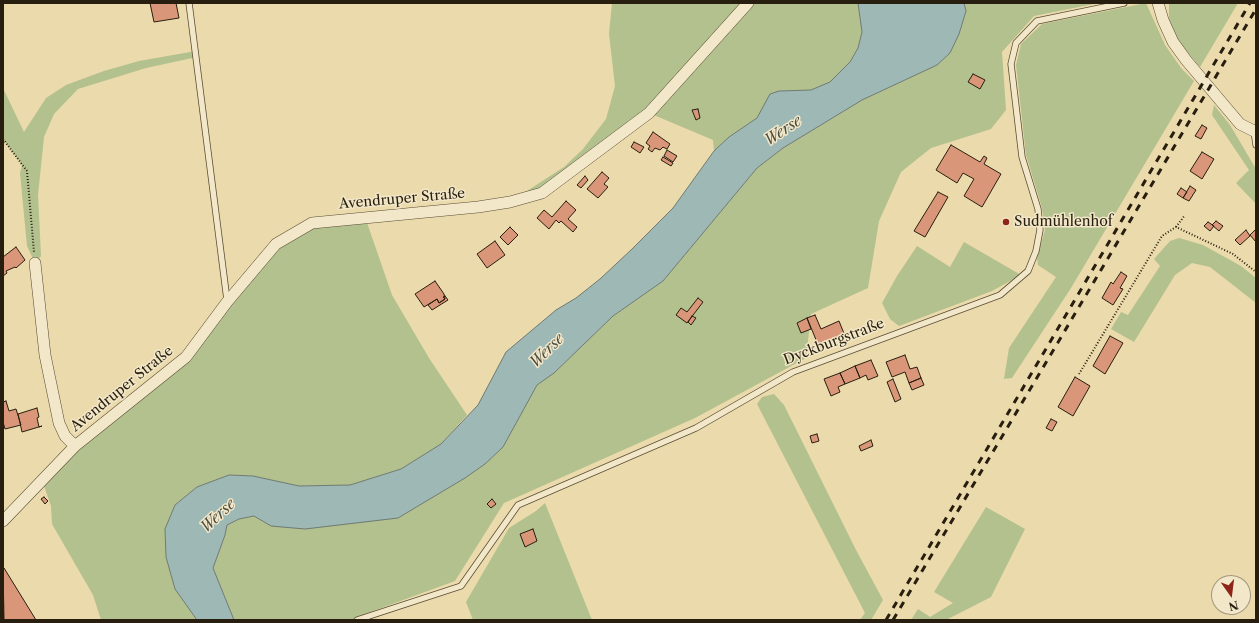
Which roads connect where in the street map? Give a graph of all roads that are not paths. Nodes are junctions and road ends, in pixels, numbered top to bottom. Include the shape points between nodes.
1 (189, 3) edge
2 (748, 3) edge
3 (1124, 3) edge
4 (1158, 3) edge
5 (1255, 130) edge
6 (1256, 145) edge
7 (35, 263) road end
8 (227, 302) junction
9 (74, 446) junction
10 (3, 521) edge
11 (357, 620) edge

1 - 8 lane
2 - 8 street, Avendruper Straße via 649,113 542,193 478,207 312,223 276,244
3 - 11 lane, Dyckburgstraße via 1037,21 1016,43 1011,64 1022,157 1038,209 1040,230 1036,251 1028,271 1000,295 793,372 696,428 518,505 461,586
4 - 5 street via 1173,42 1186,60 1240,124
5 - 6 lane
7 - 9 street, Avendruper Straße via 45,355 59,423 65,436
8 - 9 street, Avendruper Straße via 186,357
9 - 10 street, Avendruper Straße

